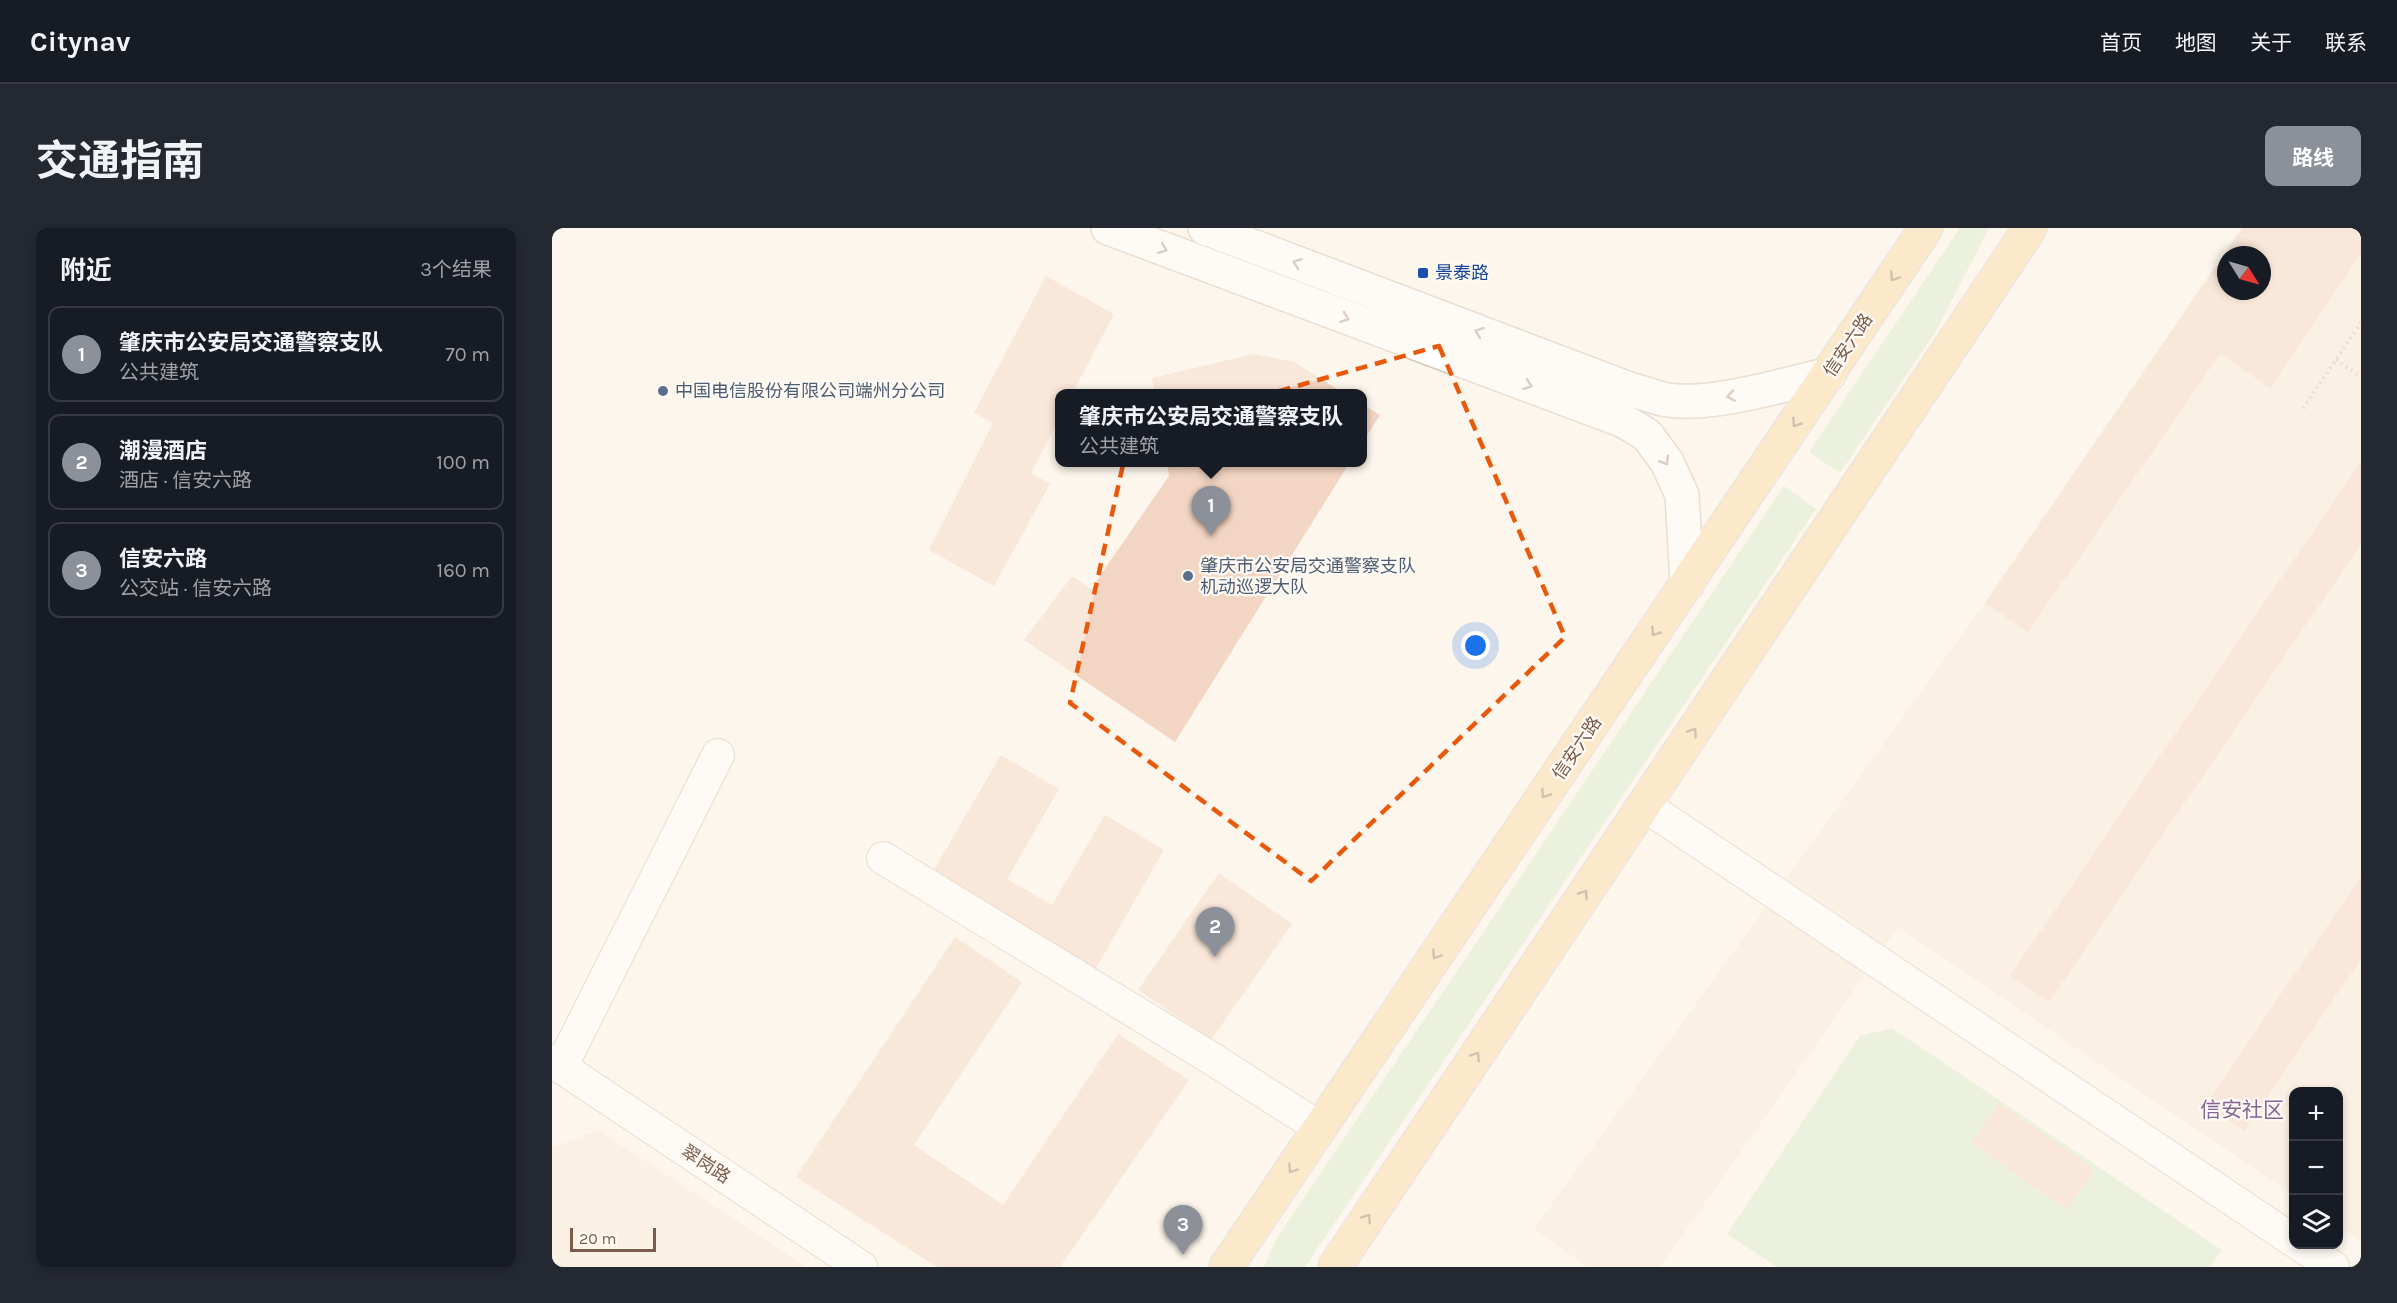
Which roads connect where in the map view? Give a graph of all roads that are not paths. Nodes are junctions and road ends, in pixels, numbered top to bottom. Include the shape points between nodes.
1 (1108, 228) edge
2 (1205, 228) edge
3 (1926, 228) edge
4 (2030, 228) edge
5 (1829, 374) junction
6 (1687, 584) junction
7 (718, 755) dead end
8 (1644, 805) junction
9 (883, 858) dead end
10 (556, 1064) edge
11 (1320, 1128) junction
12 (2289, 1238) edge
13 (2305, 1249) edge
14 (861, 1267) edge
15 (1226, 1267) edge
16 (1335, 1267) edge
17 (2333, 1267) edge

1 -> 6 street via 1624,421 1647,435 1667,462 1682,495
5 -> 2 street via 1706,400 1670,400 1632,390
3 -> 5 main road, 信安六路
8 -> 4 main road
5 -> 6 main road, 信安六路
6 -> 11 main road, 信安六路
7 - 10 street
8 - 12 street
16 -> 8 main road
9 - 11 street
10 - 14 street, 翠岗路
11 -> 15 main road, 信安六路
13 - 17 street

